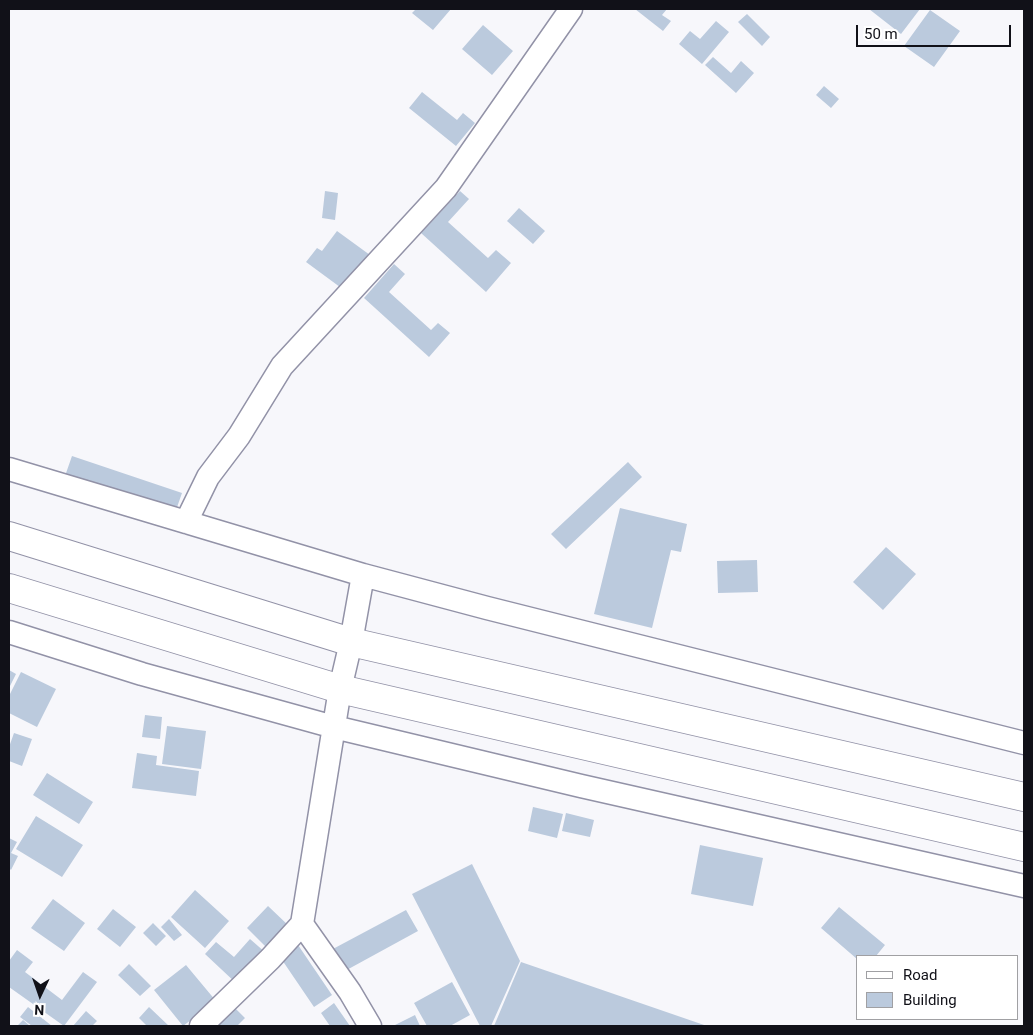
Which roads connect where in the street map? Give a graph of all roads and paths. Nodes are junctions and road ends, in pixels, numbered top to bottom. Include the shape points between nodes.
1 (571, 9) edge
2 (9, 469) edge
3 (186, 522) junction
4 (9, 536) edge
5 (363, 575) junction
6 (9, 588) edge
7 (9, 632) edge
8 (351, 642) junction
9 (340, 689) junction
10 (334, 727) junction
11 (1024, 742) edge
12 (1024, 797) edge
13 (1024, 847) edge
14 (1024, 886) edge
15 (302, 924) junction
16 (200, 1026) edge
17 (370, 1026) edge

1 - 3 street via 446,188 282,366 240,436 208,477
2 - 3 street
3 - 5 street
4 - 8 main road
5 - 8 street
5 - 11 street
6 - 9 main road
7 - 10 street via 142,674
8 - 9 street
8 - 12 main road
9 - 10 street
9 - 13 main road
10 - 14 street
10 - 15 street
15 - 16 street
15 - 17 street

